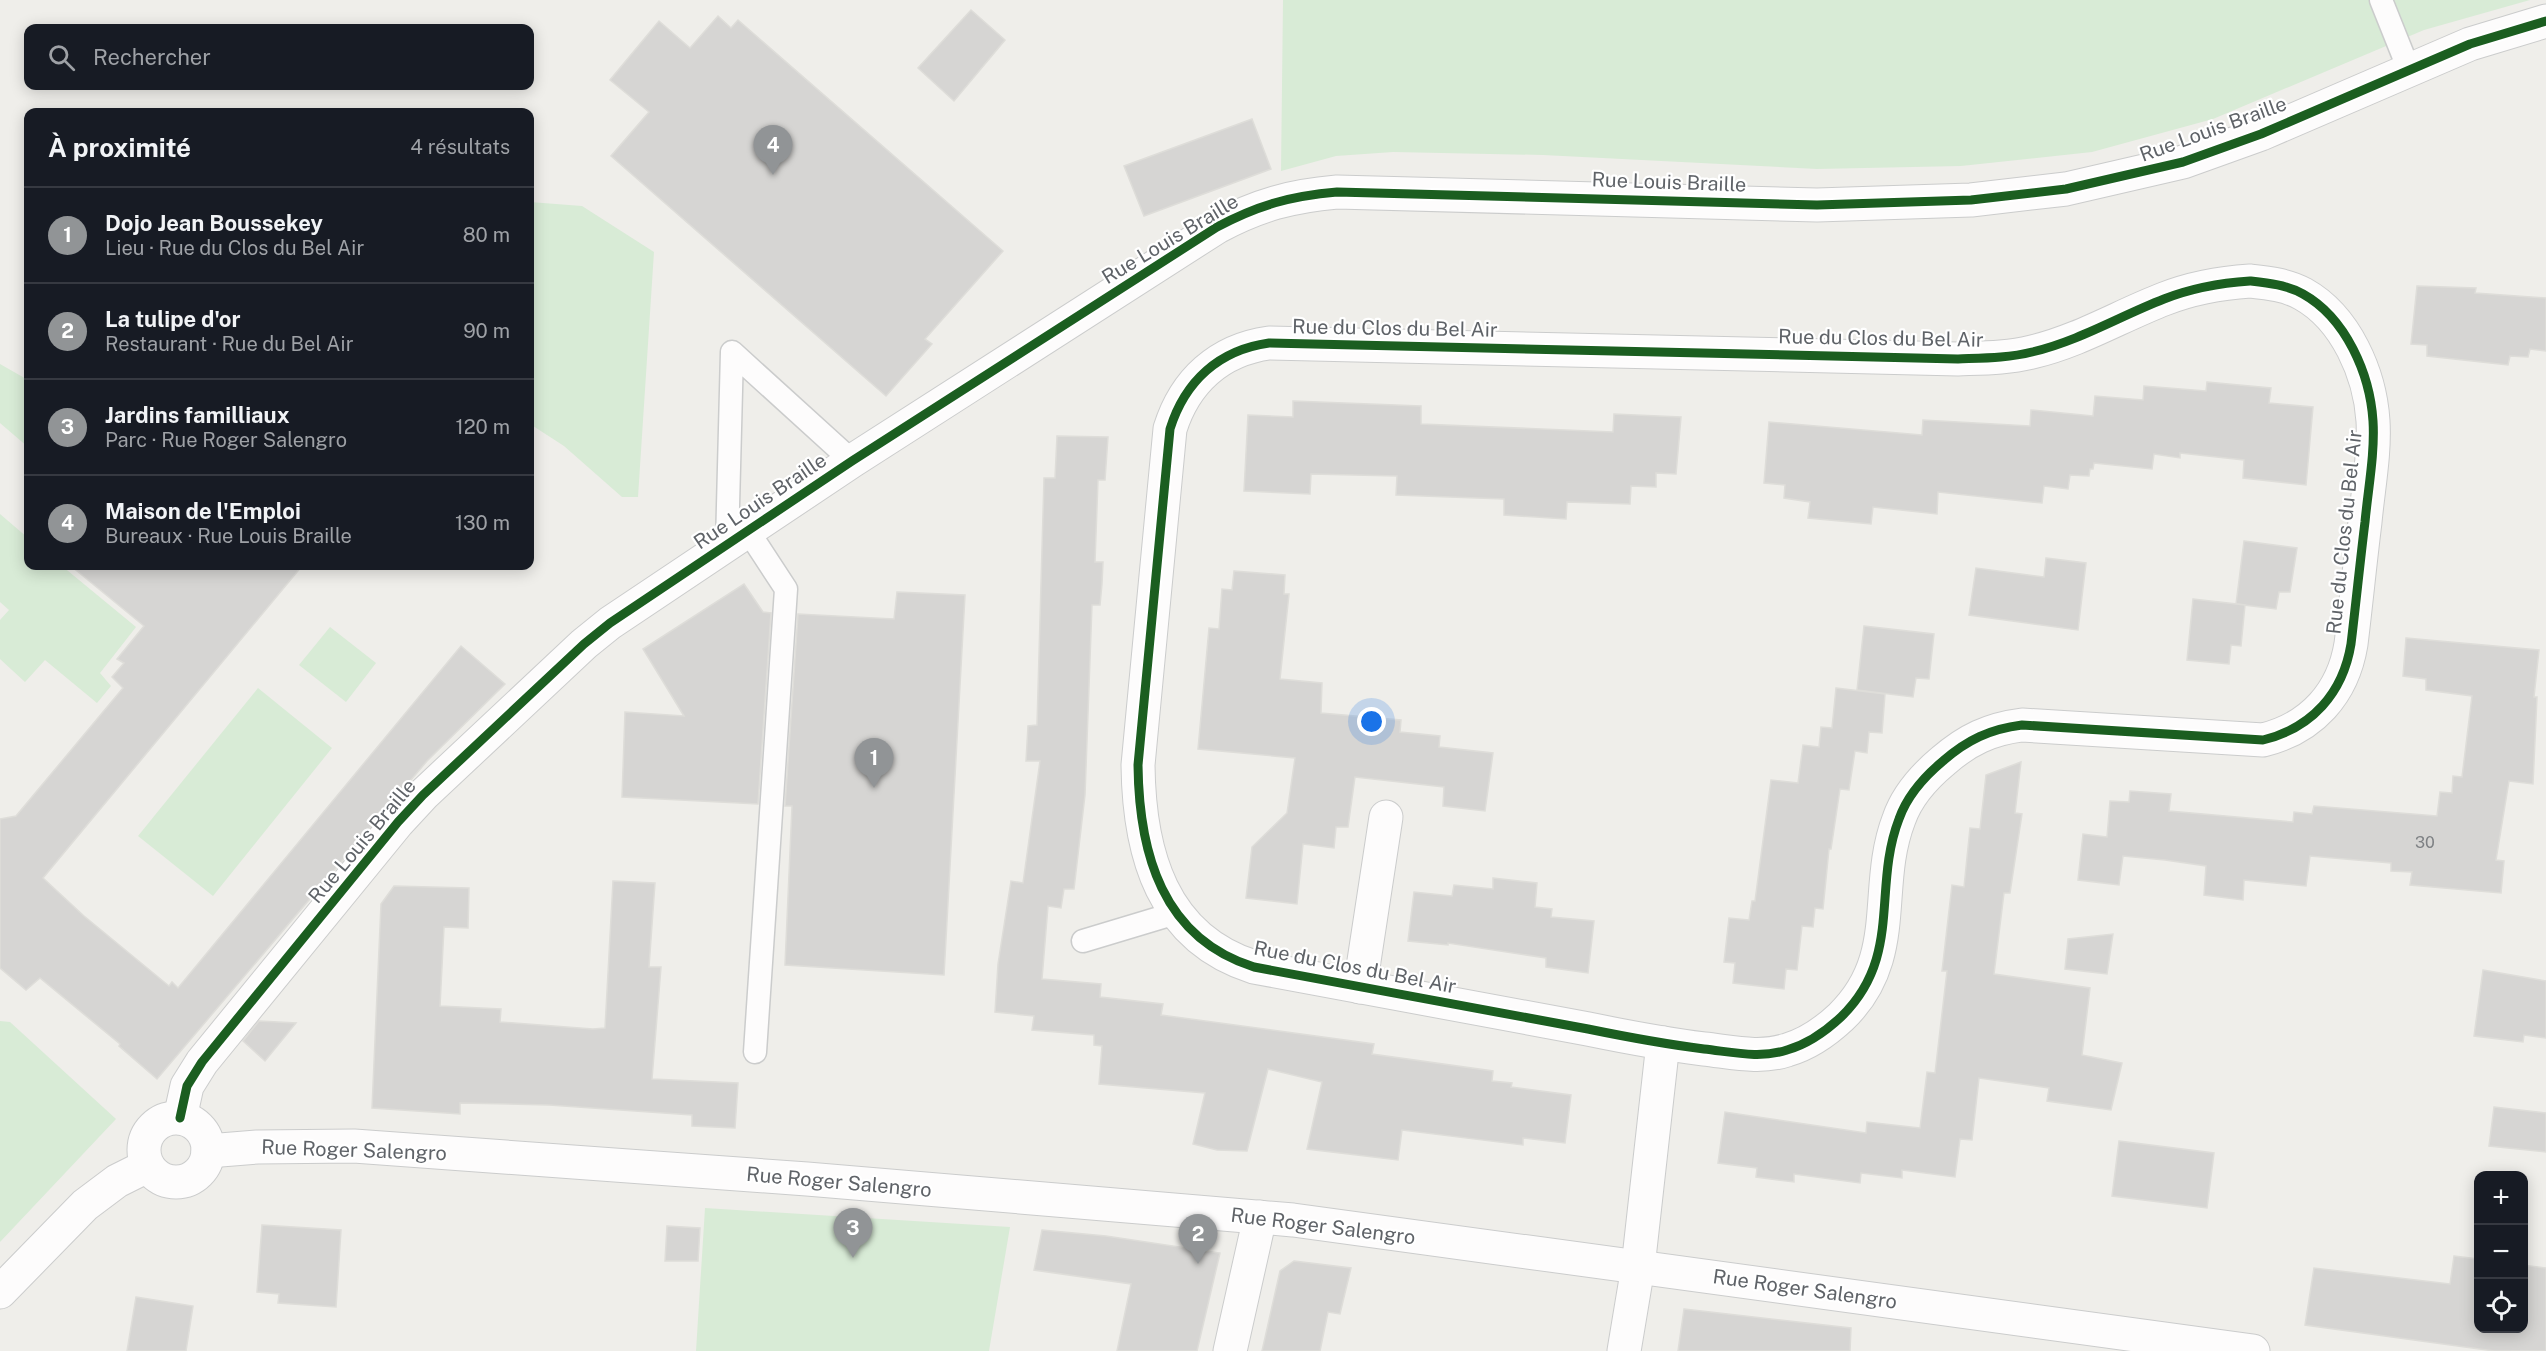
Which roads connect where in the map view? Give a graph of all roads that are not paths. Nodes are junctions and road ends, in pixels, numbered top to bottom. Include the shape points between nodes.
1 (2381, 0) edge
2 (2546, 21) edge
3 (2409, 70) junction
4 (852, 461) junction
5 (738, 538) junction
6 (1386, 817) dead end
7 (1176, 913) junction
8 (1083, 941) dead end
9 (1360, 987) junction
10 (1663, 1043) junction
11 (755, 1052) dead end
12 (180, 1118) junction
13 (208, 1151) junction
14 (147, 1166) junction
15 (1260, 1217) junction
16 (1638, 1267) junction
17 (0, 1292) edge
18 (1230, 1351) edge
19 (1624, 1351) edge
20 (2253, 1351) edge

1 - 3 lane
2 - 3 street, Rue Louis Braille via 2480,41
3 - 4 street, Rue Louis Braille via 2261,134 2182,162 2104,182 2023,195 1787,206 1369,191 1303,195 1275,201 1218,227
4 - 5 street, Rue Louis Braille
4 - 5 lane via 732,352
5 - 11 lane via 786,589
5 - 12 street, Rue Louis Braille via 584,644 423,795 202,1062 187,1086
6 - 9 street, Rue du Clos du Bel Air
7 - 8 lane
7 - 9 street, Rue du Clos du Bel Air via 1188,930 1233,961
7 - 10 street, Rue du Clos du Bel Air via 1159,882 1147,846 1138,765 1170,429 1174,414 1195,382 1236,350 1269,343 1969,359 2051,347 2165,298 2209,285 2250,281 2286,287 2302,293 2326,311 2348,341 2363,374 2373,437 2348,665 2320,708 2291,731 2263,740 2022,725 1972,739 1933,770 1899,817 1891,849 1877,959 1870,980 1850,1008 1807,1042 1772,1054 1750,1055
9 - 10 street, Rue du Clos du Bel Air
10 - 16 street
12 - 13 street via 201,1130
12 - 14 street via 166,1119 148,1131 143,1153
13 - 14 street via 203,1168 183,1181 166,1181
13 - 15 street, Rue Roger Salengro via 354,1146
14 - 17 street via 117,1181 85,1205
15 - 16 street, Rue Roger Salengro
15 - 18 street
16 - 19 street
16 - 20 street, Rue Roger Salengro

